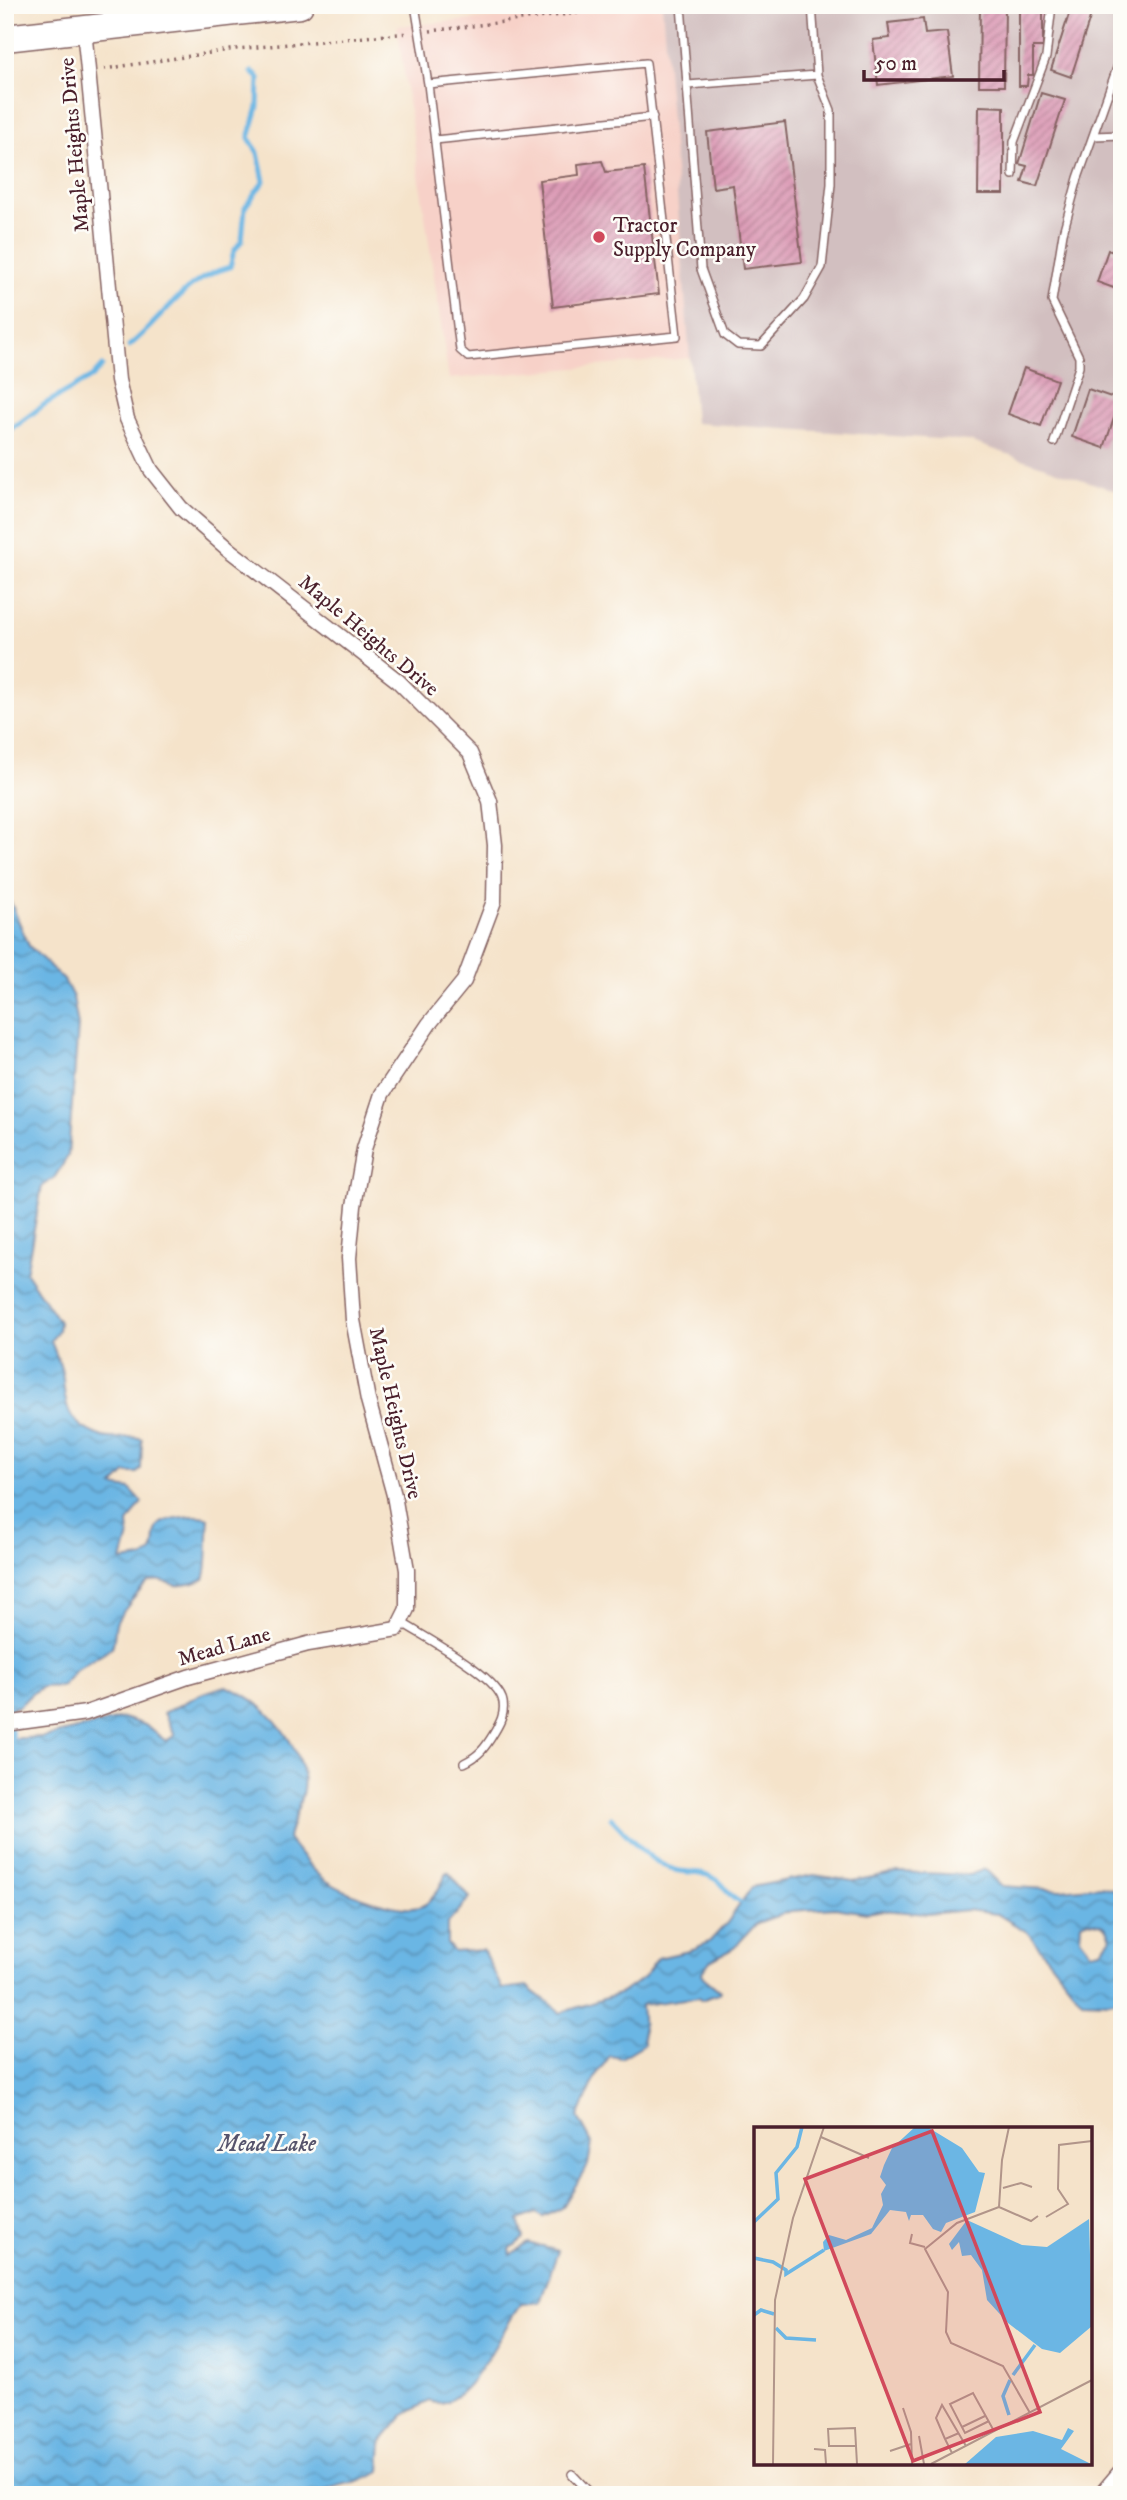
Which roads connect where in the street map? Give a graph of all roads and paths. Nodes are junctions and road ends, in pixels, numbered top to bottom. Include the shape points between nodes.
1 (300, 5) edge
2 (415, 5) edge
3 (643, 5) edge
4 (681, 5) edge
5 (812, 5) edge
6 (1052, 5) edge
7 (84, 29) junction
8 (420, 32) junction
9 (5, 38) edge
10 (1122, 54) edge
11 (88, 71) junction
12 (817, 75) junction
13 (428, 84) junction
14 (688, 85) junction
15 (653, 117) junction
16 (1122, 135) edge
17 (1093, 136) junction
18 (435, 139) junction
19 (1013, 175) dead end
20 (1054, 442) dead end
21 (401, 1621) junction
22 (5, 1724) edge
23 (464, 1763) dead end
24 (572, 2474) dead end
25 (1122, 2475) edge
26 (592, 2495) edge
27 (1105, 2495) edge

1 - 7 highway
2 - 8 lane
3 - 8 path
4 - 14 lane
5 - 12 lane
6 - 19 lane via 1046,57 1014,142
7 - 9 highway
7 - 11 street, Maple Heights Drive
8 - 11 path via 236,48
8 - 13 lane
10 - 17 lane
11 - 21 street, Maple Heights Drive via 118,380 127,419 151,470 181,508 228,549 398,681 470,753 491,801 494,901 464,981 382,1094 364,1149 354,1206 349,1258 353,1321 407,1570 407,1609
12 - 14 lane
12 - 14 lane via 831,110 831,184 822,267 804,299 761,346 738,345 725,335 701,269
13 - 15 lane via 646,63
13 - 18 lane
15 - 18 lane
15 - 18 lane via 677,336 496,355 468,357 460,350
16 - 17 lane
17 - 20 lane via 1063,233 1052,301 1079,357
21 - 22 street, Mead Lane via 397,1629 308,1644 188,1677 86,1713
21 - 23 lane via 489,1679 503,1700 502,1719 491,1737 479,1756
24 - 26 lane
25 - 27 street

